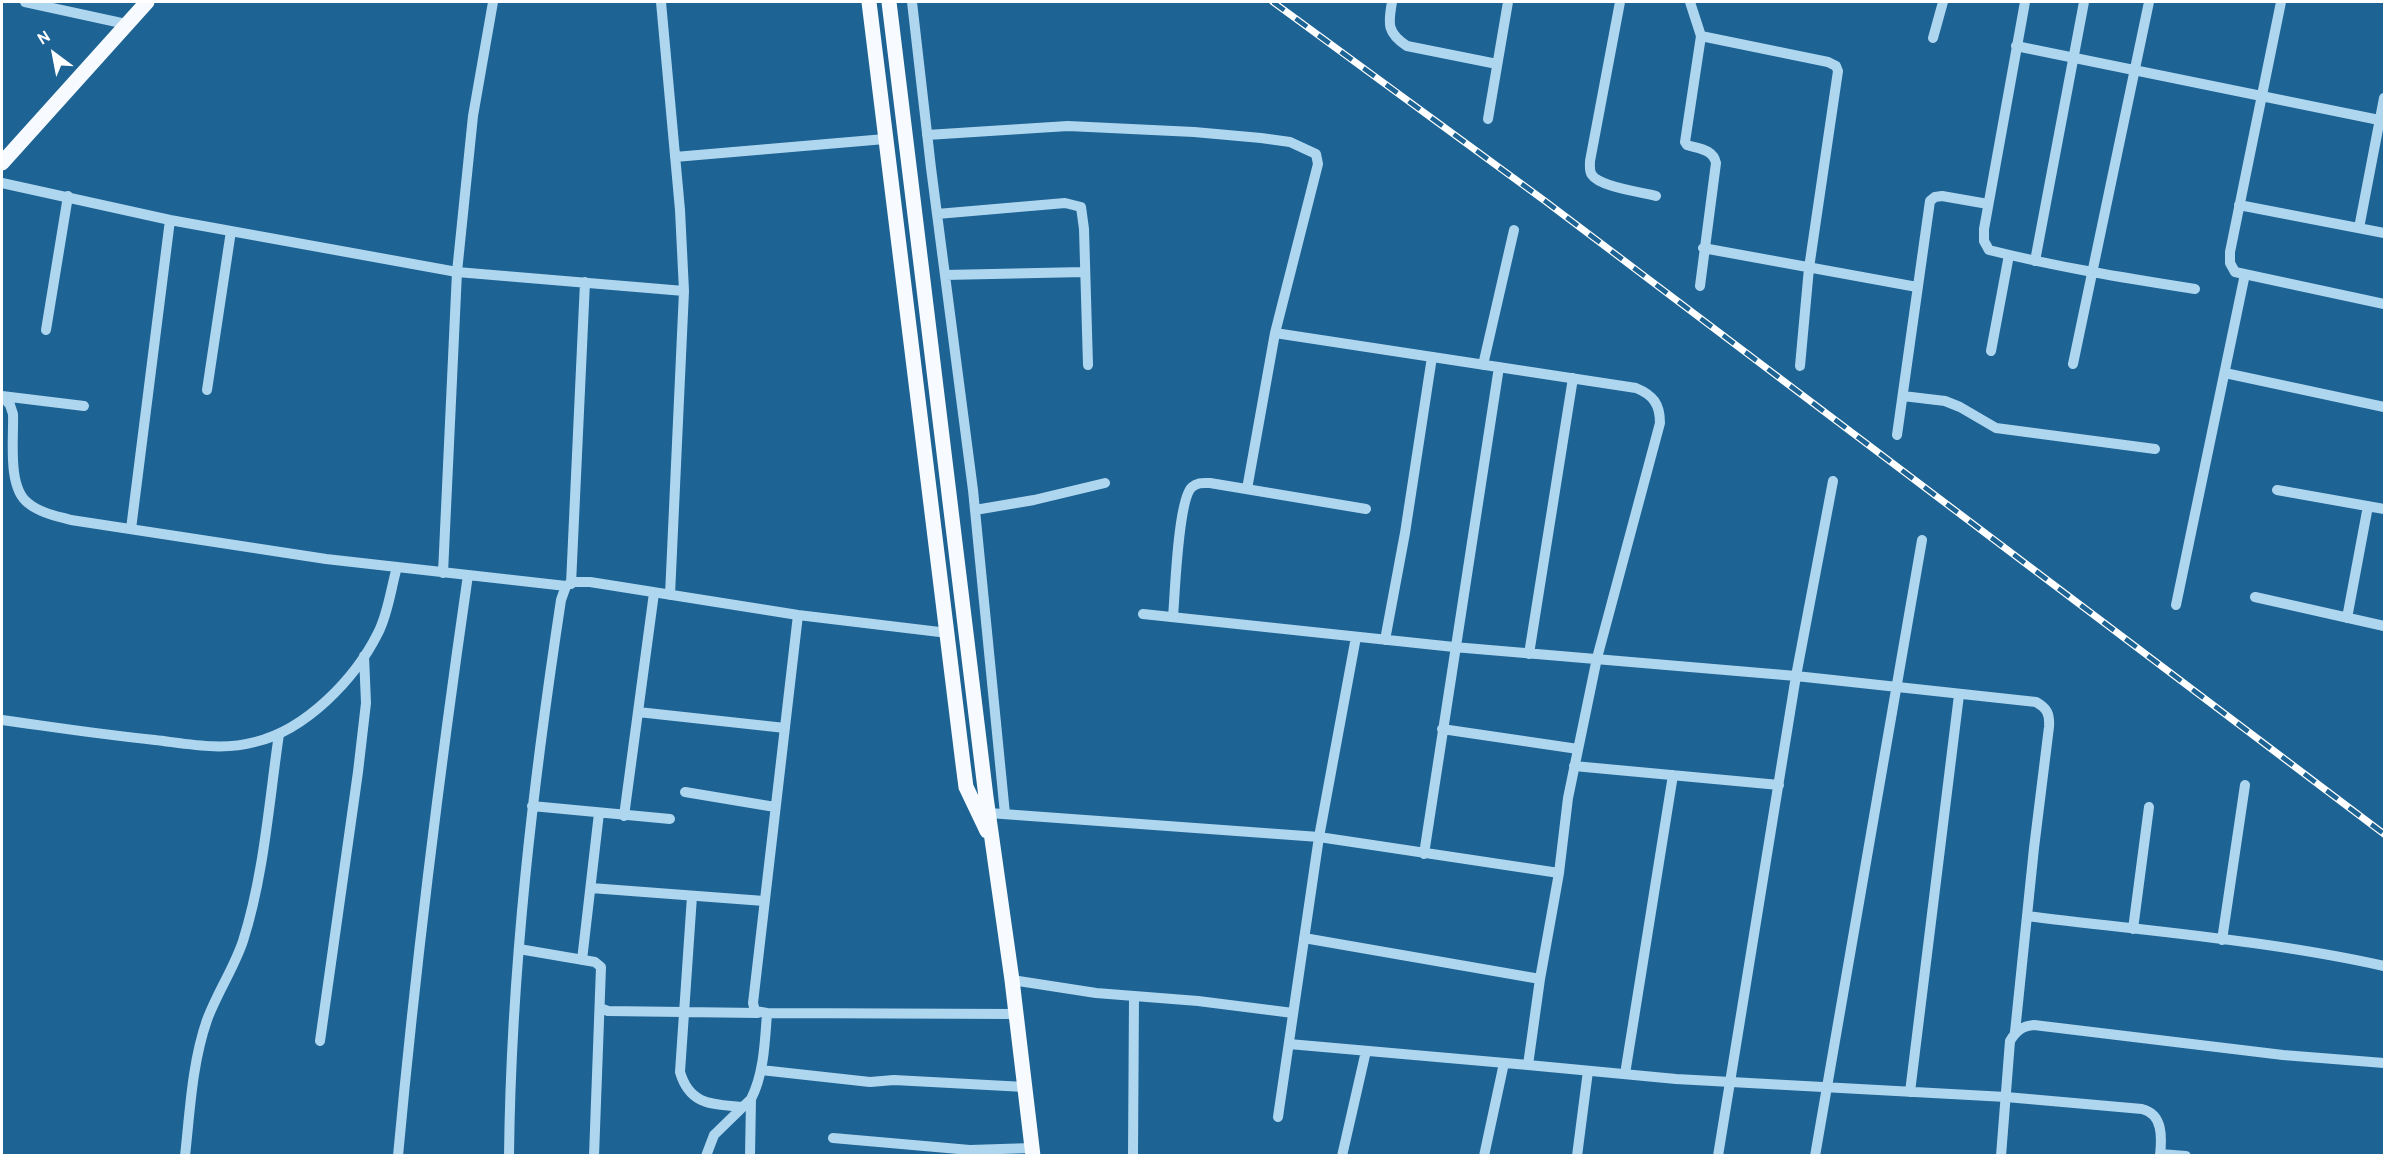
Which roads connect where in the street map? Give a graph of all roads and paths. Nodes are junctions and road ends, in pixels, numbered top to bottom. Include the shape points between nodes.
1 (25, 2) edge
2 (147, 2) edge
3 (493, 2) edge
4 (661, 2) edge
5 (869, 2) edge
6 (889, 2) edge
7 (912, 2) edge
8 (1392, 2) edge
9 (1508, 2) edge
10 (1620, 2) edge
11 (1690, 2) edge
12 (1943, 2) edge
13 (2025, 2) edge
14 (2084, 2) edge
15 (2149, 2) edge
16 (2281, 2) edge
17 (126, 24) junction
18 (1701, 36) junction
19 (1933, 38) dead end
20 (2016, 46) junction
21 (2073, 57) junction
22 (1497, 64) junction
23 (2135, 70) junction
24 (2261, 96) junction
25 (2385, 98) edge
26 (1488, 119) dead end
27 (2382, 120) edge
28 (927, 135) junction
29 (885, 139) junction
30 (675, 157) junction
31 (2, 163) edge
32 (2, 183) edge
33 (68, 196) junction
34 (1656, 196) dead end
35 (1988, 204) junction
36 (2240, 205) junction
37 (937, 214) junction
38 (170, 220) junction
39 (2359, 228) junction
40 (1514, 230) dead end
41 (231, 231) junction
42 (2385, 233) edge
43 (1703, 248) junction
44 (2009, 255) junction
45 (2035, 261) junction
46 (1809, 268) junction
47 (457, 272) junction
48 (1084, 272) junction
49 (2092, 273) junction
50 (2246, 274) junction
51 (945, 275) junction
52 (585, 282) junction
53 (1700, 286) dead end
54 (1917, 287) junction
55 (2195, 289) dead end
56 (684, 291) junction
57 (2385, 304) edge
58 (46, 330) dead end
59 (1275, 333) junction
60 (1991, 351) dead end
61 (1432, 357) junction
62 (2073, 364) dead end
63 (1088, 365) dead end
64 (1483, 365) junction
65 (1800, 366) dead end
66 (1499, 367) junction
67 (2225, 373) junction
68 (1573, 378) junction
69 (207, 390) dead end
70 (2, 396) edge
71 (1903, 396) junction
72 (84, 406) dead end
73 (2385, 407) edge
74 (1898, 435) dead end
75 (2155, 449) dead end
76 (1833, 481) dead end
77 (1105, 483) dead end
78 (1247, 489) junction
79 (2277, 490) dead end
80 (2368, 506) junction
81 (1366, 509) dead end
82 (2385, 509) edge
83 (975, 510) junction
84 (131, 529) junction
85 (1922, 540) dead end
86 (397, 567) junction
87 (443, 573) junction
88 (468, 575) junction
89 (568, 585) junction
90 (654, 593) junction
91 (670, 595) junction
92 (2255, 597) dead end
93 (2176, 605) dead end
94 (1143, 614) dead end
95 (798, 615) junction
96 (1173, 617) junction
97 (2347, 618) junction
98 (2385, 627) edge
99 (948, 633) junction
100 (1356, 637) junction
101 (1385, 640) junction
102 (1454, 647) junction
103 (1529, 654) junction
104 (364, 656) junction
105 (1597, 658) junction
106 (1796, 676) junction
107 (1895, 687) junction
108 (1959, 695) junction
109 (638, 712) junction
110 (2, 720) edge
111 (784, 728) junction
112 (1442, 729) junction
113 (279, 734) junction
114 (1578, 749) junction
115 (1574, 766) junction
116 (1673, 776) junction
117 (1779, 785) junction
118 (2246, 785) dead end
119 (685, 792) dead end
120 (987, 805) junction
121 (532, 806) junction
122 (775, 807) junction
123 (2149, 807) dead end
124 (599, 813) junction
125 (1005, 814) junction
126 (624, 816) junction
127 (670, 819) dead end
128 (1319, 837) junction
129 (993, 842) junction
130 (1424, 854) junction
131 (1559, 873) junction
132 (591, 888) junction
133 (692, 896) junction
134 (764, 901) junction
135 (2027, 916) junction
136 (2133, 929) junction
137 (1304, 938) junction
138 (2222, 940) junction
139 (519, 949) junction
140 (582, 960) junction
141 (2385, 966) edge
142 (1012, 980) junction
143 (1540, 980) junction
144 (1134, 996) junction
145 (600, 1008) junction
146 (684, 1012) junction
147 (763, 1013) junction
148 (1293, 1013) junction
149 (1016, 1014) junction
150 (2015, 1032) junction
151 (320, 1041) dead end
152 (1288, 1044) junction
153 (1366, 1051) junction
154 (2385, 1063) edge
155 (1504, 1064) junction
156 (1528, 1065) junction
157 (761, 1070) junction
158 (1587, 1071) junction
159 (1625, 1074) junction
160 (1730, 1082) junction
161 (1024, 1087) junction
162 (1826, 1087) junction
163 (1910, 1092) junction
164 (2006, 1097) junction
165 (747, 1103) junction
166 (1278, 1117) dead end
167 (833, 1138) dead end
168 (903, 1150) edge
169 (1032, 1152) edge
170 (185, 1155) edge
171 (398, 1155) edge
172 (509, 1155) edge
173 (594, 1155) edge
174 (706, 1155) edge
175 (750, 1155) edge
176 (1133, 1155) edge
177 (1342, 1155) edge
178 (1484, 1155) edge
179 (1577, 1155) edge
180 (1718, 1155) edge
181 (1815, 1155) edge
182 (2001, 1155) edge
183 (2160, 1155) edge
184 (2186, 1155) edge

1 - 17 street
2 - 17 main road
3 - 47 street via 473,116
4 - 30 street
5 - 29 main road
6 - 120 main road
7 - 28 street
8 - 22 street via 1390,27 1396,39 1407,46
9 - 22 street
10 - 34 street via 1590,171 1600,183
11 - 18 street
12 - 19 street
13 - 20 street
14 - 21 street
15 - 23 street
16 - 24 street
17 - 31 main road
18 - 43 street via 1684,137 1687,145 1713,154 1716,163
18 - 46 street via 1836,66
20 - 21 street
20 - 35 street
21 - 23 street
21 - 45 street
22 - 26 street
23 - 24 street
23 - 49 street
24 - 27 street
24 - 36 street
25 - 27 street
27 - 39 street
28 - 37 street
28 - 59 street via 1068,126 1171,131 1290,142 1316,154 1318,164
29 - 30 street
29 - 99 main road
30 - 56 street
32 - 33 street
33 - 38 street
33 - 58 street
35 - 44 street via 1984,241 1989,250
35 - 54 street via 1942,196 1930,201
36 - 39 street
36 - 50 street via 2230,263 2235,272
37 - 48 street via 1074,204 1081,207 1083,215
37 - 51 street
38 - 41 street
38 - 84 street
39 - 42 street
40 - 64 street
41 - 47 street
41 - 69 street
43 - 46 street
43 - 53 street
44 - 45 street
44 - 60 street
45 - 49 street
46 - 54 street
46 - 65 street
47 - 52 street
47 - 87 street
48 - 51 street
48 - 63 street
49 - 55 street
49 - 62 street
50 - 57 street
50 - 67 street
51 - 83 street
52 - 56 street
52 - 89 street
54 - 71 street
56 - 91 street
59 - 61 street
59 - 78 street
61 - 64 street
61 - 101 street via 1406,533
64 - 66 street
66 - 68 street
66 - 102 street
67 - 73 street
67 - 93 street
68 - 103 street
68 - 105 street via 1636,388 1650,394 1660,414
70 - 72 street
70 - 84 street via 13,414 14,480 27,503 71,520
71 - 74 street
71 - 75 street via 1946,401 1996,428
76 - 106 street
77 - 83 street
78 - 81 street
78 - 96 street via 1201,482 1188,494 1183,507
79 - 80 street
80 - 82 street
80 - 97 street
83 - 125 street
84 - 86 street
85 - 107 street
86 - 87 street
86 - 104 street via 379,631
87 - 88 street
88 - 89 street
88 - 171 street via 440,770
89 - 90 street via 590,582
89 - 121 street via 561,600
90 - 91 street
90 - 109 street
91 - 95 street
92 - 97 street
94 - 96 street
95 - 99 street
95 - 111 street
96 - 100 street
97 - 98 street
99 - 129 main road via 966,787
100 - 101 street
100 - 128 street
101 - 102 street
102 - 103 street
102 - 112 street
103 - 105 street
104 - 113 street via 325,703
104 - 151 street via 366,703 361,749
105 - 106 street
105 - 114 street
106 - 107 street
106 - 117 street
107 - 108 street
107 - 162 street
108 - 135 street via 2036,702 2050,715
108 - 163 street
109 - 111 street
109 - 126 street
110 - 113 street via 215,747 256,742
111 - 122 street
112 - 114 street
112 - 130 street
113 - 170 street via 248,922 207,1020
114 - 115 street
115 - 116 street
115 - 131 street
116 - 117 street
116 - 159 street
117 - 160 street
118 - 138 street
119 - 122 street
120 - 125 street
120 - 129 main road
121 - 124 street
121 - 139 street
122 - 134 street
123 - 136 street
124 - 126 street
124 - 132 street
125 - 128 street
126 - 127 street
128 - 130 street
128 - 137 street
129 - 142 main road
130 - 131 street
131 - 143 street
132 - 133 street
132 - 140 street
133 - 134 street
133 - 146 street
134 - 147 street via 753,1003 754,1011
135 - 136 street
135 - 150 street
136 - 138 street
137 - 143 street
137 - 148 street
138 - 141 street
139 - 140 street
139 - 172 street via 510,1061
140 - 145 street via 601,967
142 - 144 street
142 - 149 main road
143 - 156 street
144 - 148 street
144 - 176 street
145 - 146 street
145 - 173 street
146 - 147 street
146 - 165 street via 680,1072 688,1091 700,1101
147 - 149 street
147 - 157 street
148 - 152 street
149 - 161 main road
150 - 154 street via 2034,1025
150 - 164 street via 2010,1041
152 - 153 street
152 - 166 street
153 - 155 street
153 - 177 street
155 - 156 street
155 - 178 street
156 - 158 street
157 - 161 street via 870,1082
157 - 165 street
158 - 159 street
158 - 179 street
159 - 160 street
160 - 162 street
160 - 180 street
161 - 169 main road
162 - 163 street
162 - 181 street
163 - 164 street
164 - 182 street
164 - 183 street via 2149,1111 2158,1120
165 - 174 street via 714,1135
165 - 175 street
167 - 168 street
168 - 169 street
183 - 184 street

